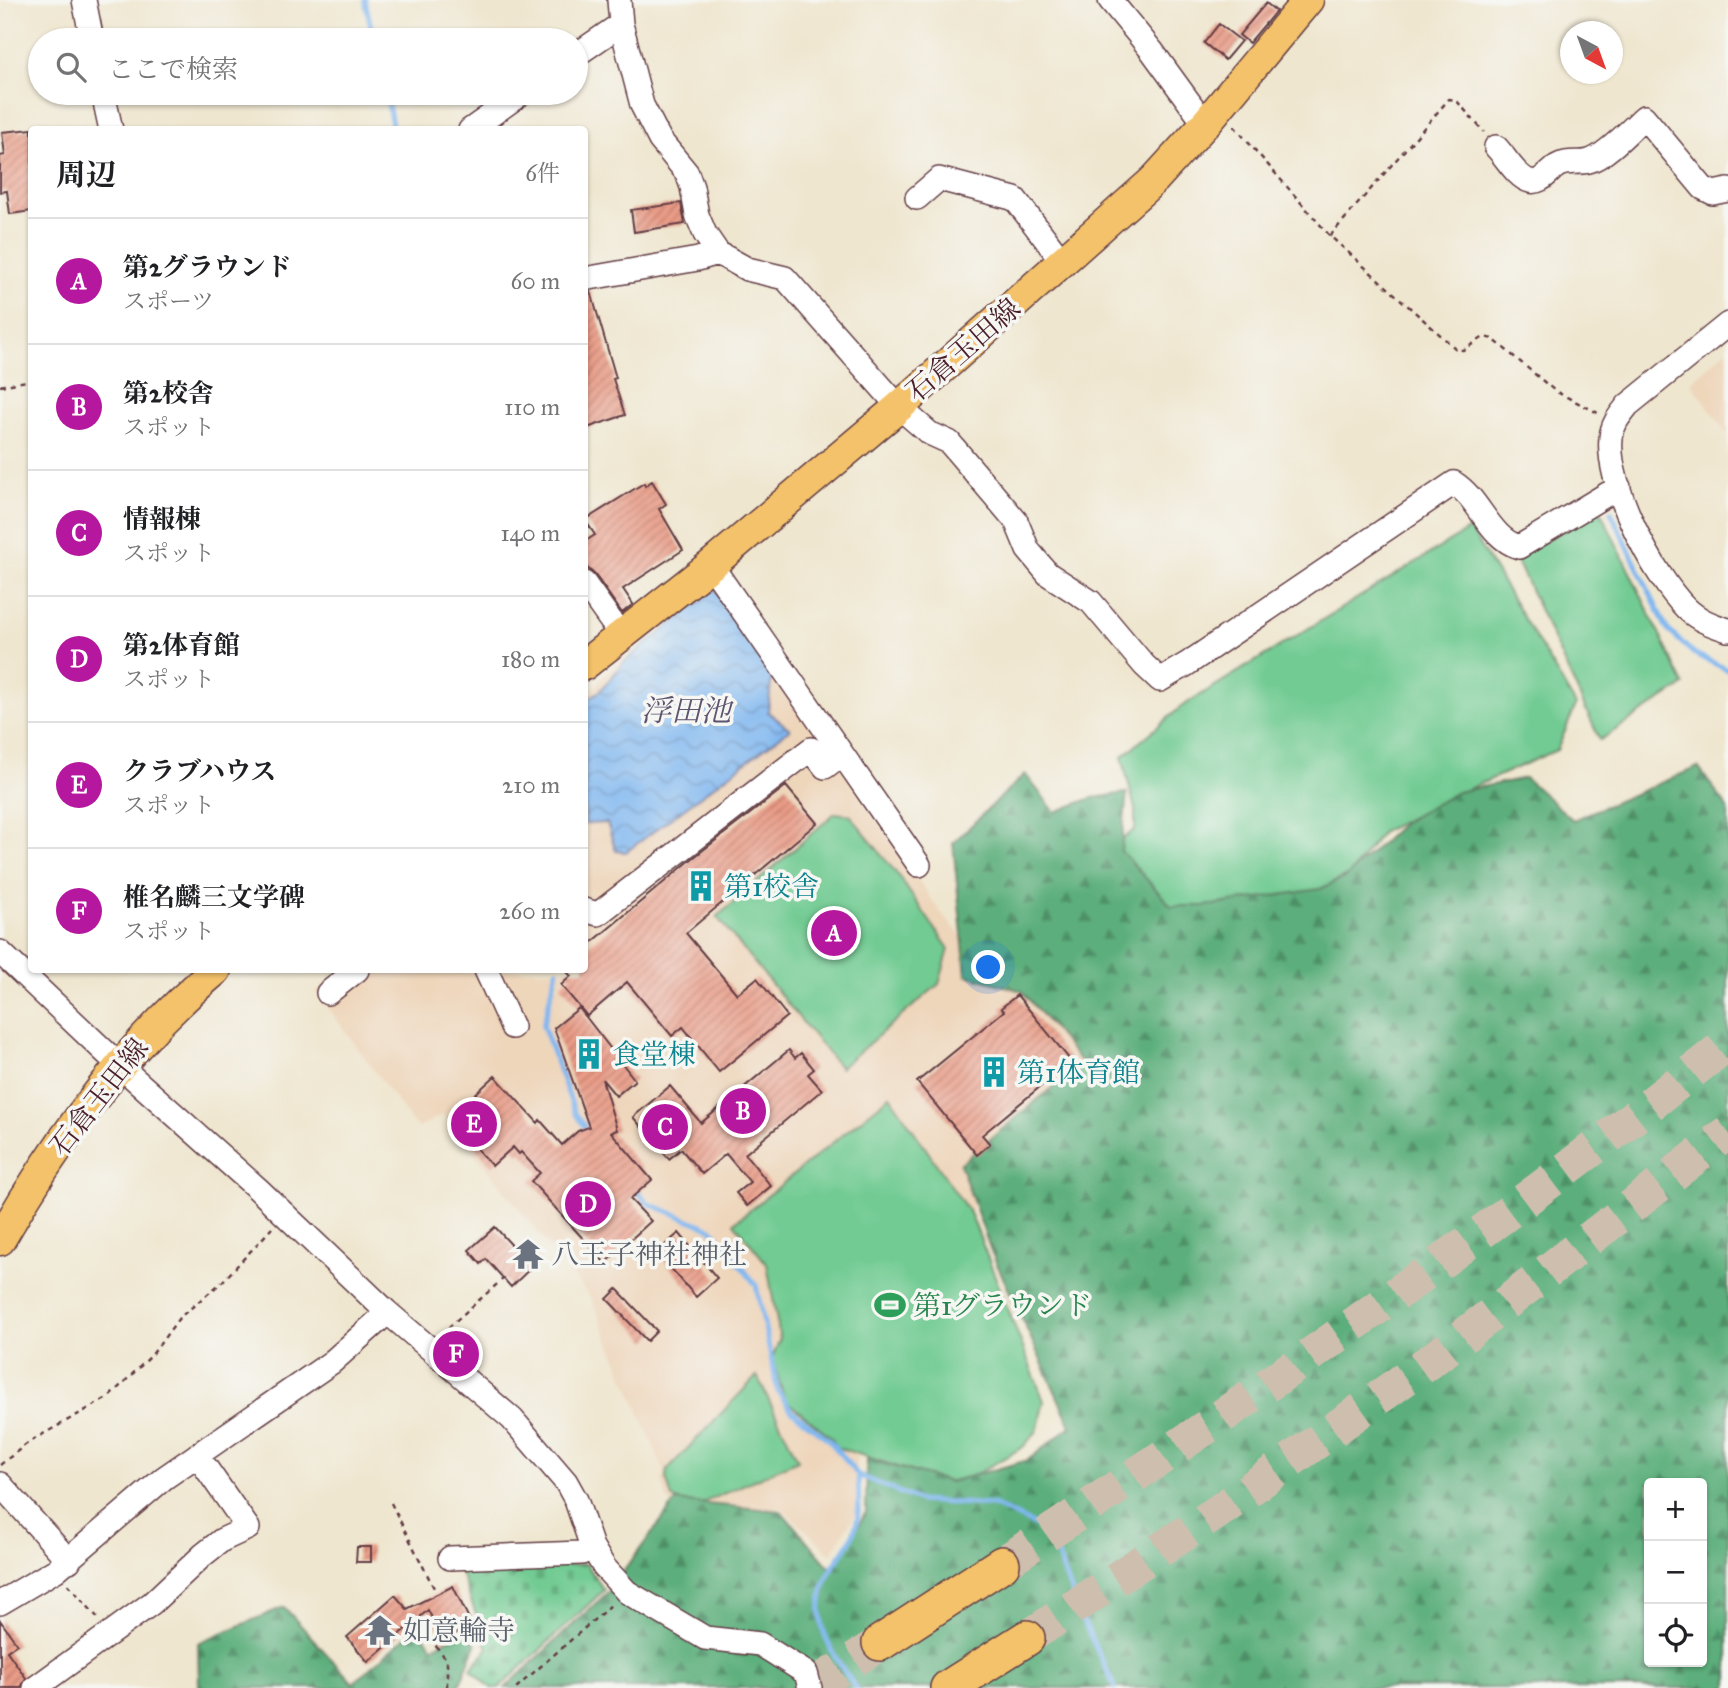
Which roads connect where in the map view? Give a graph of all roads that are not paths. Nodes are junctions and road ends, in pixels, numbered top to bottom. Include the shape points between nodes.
1 (84, 0) edge
2 (619, 0) edge
3 (1110, 0) edge
4 (1308, 0) edge
5 (621, 24) junction
6 (90, 28) edge
7 (588, 47) edge
8 (106, 105) edge
9 (505, 105) edge
10 (1211, 116) junction
11 (110, 126) edge
12 (476, 126) edge
13 (1496, 147) road end
14 (1728, 190) edge
15 (916, 198) dead end
16 (718, 253) junction
17 (1063, 262) junction
18 (588, 278) edge
19 (1728, 324) edge
20 (899, 407) junction
21 (1619, 487) junction
22 (710, 565) junction
23 (588, 589) edge
24 (1728, 630) edge
25 (621, 635) junction
26 (588, 662) edge
27 (842, 754) junction
28 (919, 865) dead end
29 (588, 912) edge
30 (0, 952) edge
31 (213, 973) edge
32 (353, 973) edge
33 (487, 973) edge
34 (328, 993) dead end
35 (512, 1027) dead end
36 (120, 1066) junction
37 (0, 1240) edge
38 (386, 1311) junction
39 (197, 1455) junction
40 (0, 1484) edge
41 (592, 1547) junction
42 (450, 1558) dead end
43 (1002, 1564) tunnel mouth
44 (63, 1566) junction
45 (0, 1603) edge
46 (1027, 1638) tunnel mouth
47 (880, 1643) tunnel mouth
48 (35, 1688) edge
49 (810, 1688) edge
50 (948, 1688) edge

1 - 6 street
2 - 5 street
3 - 10 street
4 - 10 main road, 石倉玉田線
5 - 7 street
5 - 16 street via 642,105 660,140 687,173 697,215
8 - 11 street
9 - 12 street
10 - 17 main road, 石倉玉田線 via 1154,180
13 - 14 street via 1524,179 1533,182 1568,162 1599,156 1644,117 1703,188 1713,193
15 - 17 street via 939,179 1015,199
16 - 18 street
16 - 20 street via 747,269 785,278
17 - 20 main road, 石倉玉田線
19 - 21 street via 1628,405 1616,421 1610,449
20 - 21 street via 929,433 949,442 1016,521 1028,550 1048,574 1091,602 1160,680 1454,483 1465,490 1506,543 1519,547
20 - 22 main road, 石倉玉田線
21 - 24 street via 1636,534 1686,608 1706,623
22 - 25 main road, 石倉玉田線
22 - 27 street
23 - 25 street
25 - 26 main road, 石倉玉田線
27 - 28 street
27 - 29 street via 825,767 811,749 598,914
30 - 36 street
31 - 36 main road, 石倉玉田線
32 - 34 street
33 - 35 street
36 - 37 main road, 石倉玉田線 via 41,1171
36 - 38 street
38 - 39 street via 332,1362
38 - 41 street via 512,1419 566,1482
39 - 44 street
39 - 48 street via 247,1528 222,1540 152,1603
40 - 44 street
41 - 42 street via 583,1553
41 - 49 street via 627,1592 705,1638 760,1644 806,1673
43 - 47 highway
44 - 45 street
46 - 50 highway

